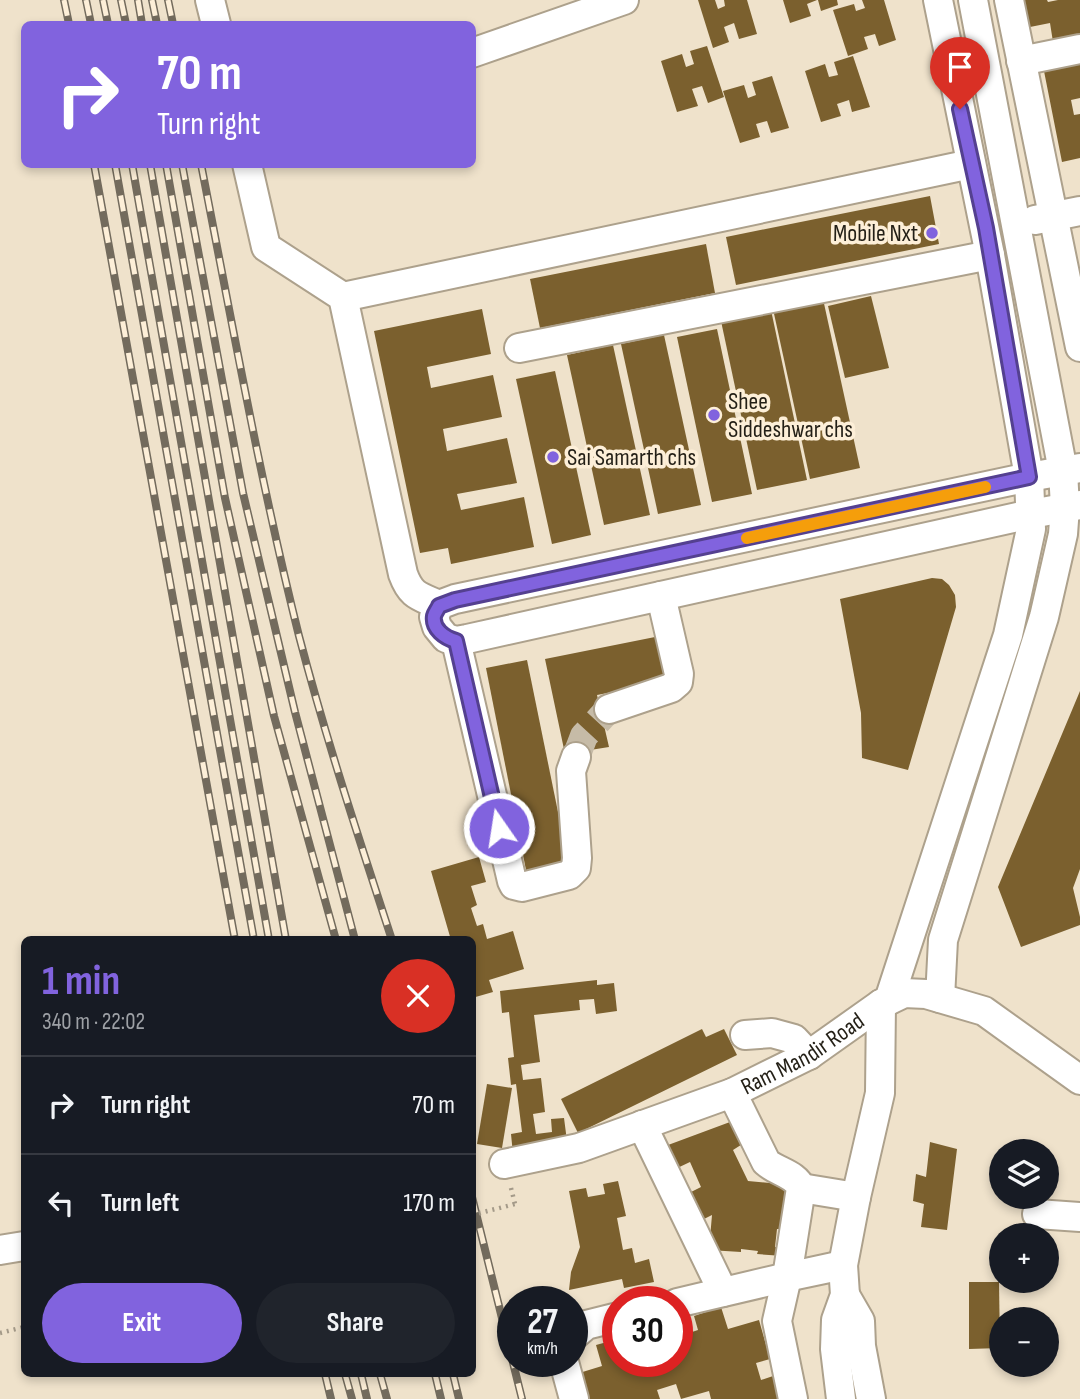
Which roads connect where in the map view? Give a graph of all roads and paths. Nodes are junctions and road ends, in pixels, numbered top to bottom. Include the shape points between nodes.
1 (210, 0) edge
2 (624, 0) edge
3 (937, 0) edge
4 (973, 0) edge
5 (1009, 0) edge
6 (215, 21) edge
7 (1080, 49) edge
8 (476, 53) edge
9 (1021, 61) junction
10 (971, 164) junction
11 (248, 168) edge
12 (1067, 214) edge
13 (1016, 223) junction
14 (988, 242) junction
15 (343, 297) junction
16 (1080, 347) edge
17 (519, 348) dead end
18 (1072, 470) edge
19 (1029, 477) junction
20 (1072, 506) edge
21 (1031, 514) junction
22 (836, 519) junction
23 (844, 556) junction
24 (559, 578) junction
25 (661, 596) junction
26 (439, 606) junction
27 (569, 616) junction
28 (456, 641) junction
29 (609, 709) tunnel mouth
30 (576, 757) tunnel mouth
31 (912, 931) junction
32 (943, 940) junction
33 (940, 998) junction
34 (885, 1002) junction
35 (745, 1035) dead end
36 (809, 1055) junction
37 (1080, 1080) edge
38 (730, 1104) junction
39 (642, 1125) junction
40 (504, 1164) dead end
41 (802, 1188) junction
42 (856, 1197) junction
43 (515, 1204) dead end
44 (476, 1214) edge
45 (1037, 1214) dead end
46 (1080, 1217) edge
47 (21, 1246) edge
48 (0, 1250) edge
49 (844, 1265) junction
50 (786, 1276) junction
51 (723, 1292) junction
52 (845, 1295) junction
53 (693, 1299) edge
54 (21, 1328) edge
55 (0, 1333) edge
56 (568, 1377) edge
57 (574, 1399) edge
58 (793, 1399) edge
59 (841, 1399) edge
60 (871, 1399) edge

1 - 6 street
2 - 8 street
3 - 10 street
4 - 13 street
5 - 9 street
7 - 9 street
9 - 12 street
10 - 14 street
10 - 15 street
11 - 15 street via 266,247
12 - 13 street
12 - 16 street
13 - 14 street
13 - 18 street
14 - 17 street
14 - 19 street
15 - 26 street via 403,574 417,596
18 - 19 street
18 - 20 street
19 - 21 street
19 - 22 street
20 - 21 street
20 - 32 street via 1044,617
21 - 23 street
21 - 31 street via 1008,635
22 - 23 street
22 - 24 street
23 - 25 street
24 - 26 street
24 - 27 street
25 - 27 street
25 - 29 street via 678,682
26 - 28 street via 434,617 437,628
27 - 28 street
28 - 30 street via 514,885 569,875 576,868 571,771
31 - 32 street
31 - 34 street
32 - 33 street
33 - 34 street, Ram Mandir Road via 904,993
33 - 37 street, Ram Mandir Road via 984,1011
34 - 36 street, Ram Mandir Road
34 - 42 street via 880,1093
35 - 36 street via 772,1033 794,1039
36 - 38 street, Ram Mandir Road
38 - 39 street, Ram Mandir Road
38 - 41 street via 766,1162 800,1182
39 - 40 street, Ram Mandir Road via 579,1148
39 - 51 street
41 - 42 street
41 - 50 street
42 - 49 street
43 - 44 path, bridge
45 - 46 street
47 - 48 street
49 - 50 street
49 - 52 street
50 - 51 street
50 - 58 street via 777,1321
51 - 53 street
52 - 59 street via 836,1320
52 - 60 street via 860,1321
54 - 55 path
56 - 57 street

